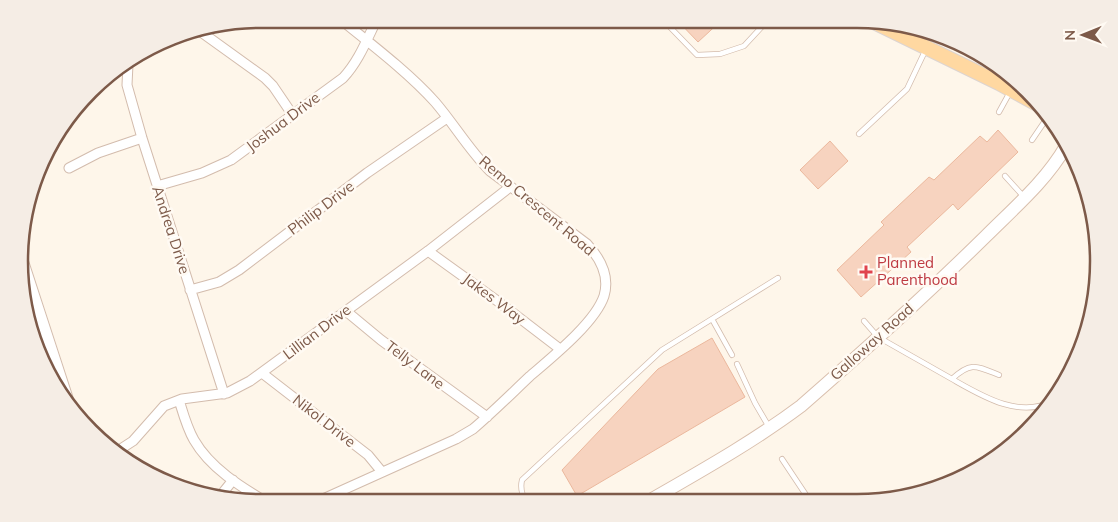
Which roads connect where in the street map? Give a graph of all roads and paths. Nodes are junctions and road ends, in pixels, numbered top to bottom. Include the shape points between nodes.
1 (351, 28) edge
2 (373, 28) edge
3 (671, 28) edge
4 (761, 28) edge
5 (889, 29) edge
6 (204, 34) edge
7 (367, 41) junction
8 (927, 48) junction
9 (128, 69) edge
10 (1011, 90) junction
11 (1022, 96) edge
12 (999, 112) dead end
13 (292, 114) junction
14 (447, 118) junction
15 (1044, 122) edge
16 (859, 134) dead end
17 (142, 138) junction
18 (1032, 140) dead end
19 (1064, 154) edge
20 (69, 168) dead end
21 (1005, 176) dead end
22 (156, 186) junction
23 (510, 187) junction
24 (1024, 198) junction
25 (428, 251) junction
26 (28, 278) edge
27 (778, 278) dead end
28 (190, 290) junction
29 (346, 311) junction
30 (712, 319) junction
31 (864, 321) dead end
32 (47, 335) junction
33 (40, 336) edge
34 (878, 337) junction
35 (560, 349) junction
36 (732, 355) dead end
37 (737, 364) dead end
38 (262, 373) junction
39 (999, 375) dead end
40 (952, 379) junction
41 (63, 384) edge
42 (224, 394) junction
43 (179, 400) junction
44 (1039, 407) edge
45 (487, 417) junction
46 (770, 428) junction
47 (122, 448) edge
48 (782, 459) dead end
49 (382, 472) junction
50 (233, 480) junction
51 (224, 492) edge
52 (254, 494) edge
53 (334, 494) edge
54 (522, 494) edge
55 (660, 494) edge
56 (805, 494) edge

1 - 7 street, Remo Crescent Road
2 - 7 street, Joshua Drive
3 - 4 lane via 697,54 720,54 744,46
5 - 8 main road
6 - 13 street via 265,78
7 - 13 street, Joshua Drive via 346,74
7 - 14 street, Remo Crescent Road via 421,88
8 - 10 main road
8 - 16 lane via 907,89
9 - 17 street, Andrea Drive via 127,84
10 - 11 main road
10 - 12 lane
13 - 22 street, Joshua Drive via 231,160 202,173
14 - 23 street, Remo Crescent Road via 476,157
14 - 28 street, Philip Drive via 239,270 219,282
15 - 18 lane
17 - 20 street via 98,153
17 - 22 street, Andrea Drive
19 - 24 main road, Galloway Road
21 - 24 lane
22 - 28 street, Andrea Drive
23 - 25 street, Lillian Drive
23 - 35 street, Remo Crescent Road via 587,244 602,265 606,284 601,302 588,321
24 - 34 main road, Galloway Road
25 - 29 street, Lillian Drive
25 - 35 street, Jakes Way
26 - 32 street
27 - 30 lane
28 - 42 street, Andrea Drive
29 - 38 street, Lillian Drive
29 - 45 street, Telly Lane
30 - 36 lane
30 - 54 lane via 662,350 522,480
31 - 34 lane
32 - 33 lane
32 - 41 street
34 - 40 lane
34 - 46 main road, Galloway Road via 801,406
35 - 45 street, Remo Crescent Road
37 - 46 lane
38 - 42 street, Lillian Drive
38 - 49 street, Nikol Drive via 368,455
39 - 40 lane via 972,366
40 - 44 lane via 1013,407
42 - 43 street, Lillian Drive
43 - 47 street, Lillian Drive via 164,406 133,441
43 - 50 street via 195,442
45 - 49 street, Remo Crescent Road via 456,439
46 - 55 main road, Galloway Road
48 - 56 lane
49 - 53 street, Remo Crescent Road
50 - 51 street
50 - 52 street

